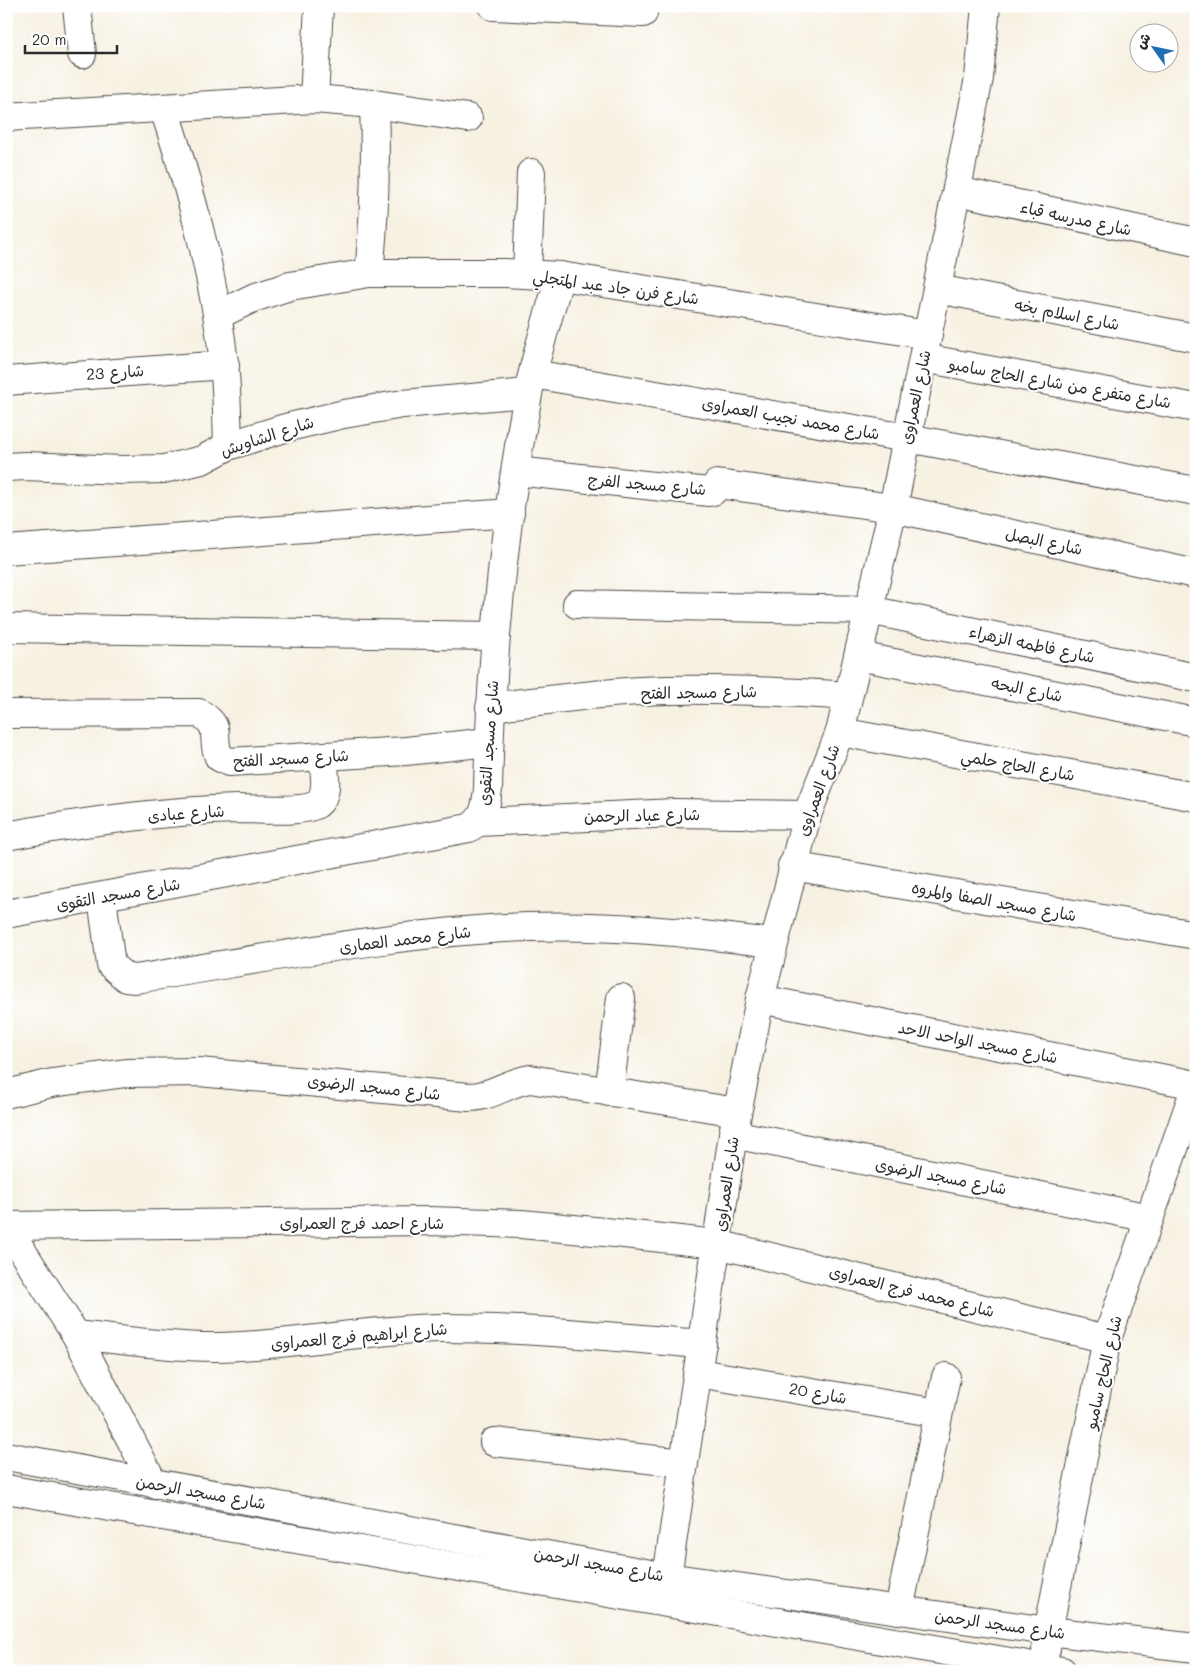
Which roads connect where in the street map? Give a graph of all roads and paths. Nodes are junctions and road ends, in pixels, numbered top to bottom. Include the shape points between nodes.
1 (77, 6) edge
2 (319, 6) edge
3 (493, 6) edge
4 (986, 6) edge
5 (644, 13) dead end
6 (82, 54) dead end
7 (314, 99) junction
8 (374, 104) junction
9 (164, 109) junction
10 (6, 117) edge
11 (468, 118) dead end
12 (531, 173) dead end
13 (957, 192) junction
14 (1196, 242) edge
15 (369, 273) junction
16 (526, 274) junction
17 (560, 276) junction
18 (938, 289) junction
19 (218, 315) junction
20 (1196, 338) edge
21 (926, 346) junction
22 (225, 365) junction
23 (6, 381) edge
24 (531, 383) junction
25 (1196, 408) edge
26 (907, 438) junction
27 (228, 446) junction
28 (6, 467) edge
29 (516, 471) junction
30 (1196, 491) edge
31 (893, 508) junction
32 (510, 513) junction
33 (6, 550) edge
34 (1196, 574) edge
35 (577, 604) dead end
36 (869, 610) junction
37 (6, 628) edge
38 (495, 636) junction
39 (858, 656) junction
40 (1196, 678) edge
41 (848, 696) junction
42 (490, 707) junction
43 (6, 714) edge
44 (1196, 722) edge
45 (840, 732) junction
46 (489, 742) junction
47 (323, 758) junction
48 (1196, 797) edge
49 (807, 815) junction
50 (478, 822) junction
51 (6, 836) edge
52 (792, 866) junction
53 (102, 898) junction
54 (6, 914) edge
55 (1196, 936) edge
56 (772, 943) junction
57 (621, 998) dead end
58 (760, 999) junction
59 (1196, 1086) edge
60 (609, 1092) junction
61 (6, 1094) edge
62 (735, 1123) junction
63 (1150, 1218) junction
64 (6, 1226) edge
65 (717, 1244) junction
66 (76, 1335) junction
67 (1107, 1339) junction
68 (702, 1344) junction
69 (698, 1373) junction
70 (946, 1377) dead end
71 (938, 1413) junction
72 (494, 1442) dead end
73 (6, 1456) edge
74 (684, 1463) junction
75 (154, 1484) junction
76 (6, 1488) edge
77 (667, 1577) junction
78 (899, 1610) junction
79 (1048, 1631) junction
80 (1196, 1648) edge
81 (1053, 1669) edge

1 - 6 street
2 - 7 street
3 - 5 street
4 - 13 street, شارع العمراوى via 979,78
7 - 8 street
7 - 9 street
8 - 11 street
8 - 15 street via 375,198
9 - 10 street
9 - 19 street via 199,225
12 - 16 street
13 - 14 street, شارع مدرسه قباء
13 - 18 street, شارع العمراوى
15 - 16 street, شارع فرن جاد عبد المتجلي
15 - 19 street, شارع فرن جاد عبد المتجلي via 290,286 253,298
16 - 17 street, شارع فرن جاد عبد المتجلي
17 - 21 street, شارع فرن جاد عبد المتجلي
17 - 24 street, شارع مسجد التقوى
18 - 20 street, شارع اسلام بخه
18 - 21 street, شارع العمراوى
19 - 22 street
21 - 25 street, شارع متفرع من شارع الحاج سامبو
21 - 26 street, شارع العمراوى
22 - 23 street, شارع 23
22 - 27 street
24 - 26 street, شارع محمد نجيب العمراوى
24 - 27 street, شارع الشاويش via 344,414
24 - 29 street, شارع مسجد التقوى
26 - 30 street, شارع محمد نجيب العمراوى
26 - 31 street, شارع العمراوى
27 - 28 street, شارع الشاويش via 202,460 164,468
29 - 31 street, شارع مسجد الفرج via 710,492 718,484
29 - 32 street, شارع مسجد التقوى
31 - 34 street, شارع البصل
31 - 36 street, شارع العمراوى
32 - 33 street
32 - 38 street, شارع مسجد التقوى
35 - 36 street, شارع فاطمه الزهراء
36 - 39 street, شارع العمراوى
36 - 40 street, شارع فاطمه الزهراء
37 - 38 street
38 - 42 street, شارع مسجد التقوى
39 - 41 street, شارع العمراوى
39 - 44 street, شارع البحه
41 - 42 street, شارع مسجد الفتح via 756,690 667,690
41 - 45 street, شارع العمراوى
42 - 46 street, شارع مسجد التقوى
43 - 47 street, شارع مسجد الفتح via 199,713 215,726 217,752 223,760
45 - 48 street, شارع الحاج حلمي
45 - 49 street, شارع العمراوى
46 - 47 street, شارع مسجد الفتح
46 - 50 street, شارع مسجد التقوى via 486,809
47 - 51 street, شارع عبادى via 325,793 322,800 309,808 134,817
49 - 50 street, شارع عباد الرحمن via 675,813
49 - 52 street, شارع العمراوى
50 - 53 street, شارع مسجد التقوى via 469,828
52 - 55 street, شارع مسجد الصفا والمروه
52 - 56 street, شارع العمراوى
53 - 54 street, شارع مسجد التقوى
53 - 56 street, شارع محمد العمارى via 112,965 126,978 135,980 418,936 529,927 657,930
56 - 58 street, شارع العمراوى
57 - 60 street
58 - 59 street, شارع مسجد الواحد الاحد
58 - 62 street, شارع العمراوى
59 - 63 street, شارع الحاج سامبو
60 - 61 street, شارع مسجد الرضوى via 530,1079 516,1081 494,1093 469,1097 199,1072 126,1073 52,1083
60 - 62 street, شارع مسجد الرضوى
62 - 63 street, شارع مسجد الرضوى
62 - 65 street, شارع العمراوى
63 - 67 street, شارع الحاج سامبو
64 - 65 street, شارع احمد فرج العمراوى via 428,1221 521,1224
64 - 66 street
65 - 67 street, شارع محمد فرج العمراوى
65 - 68 street, شارع العمراوى
66 - 68 street, شارع ابراهيم فرج العمراوى via 165,1345 216,1346 440,1328 502,1329
66 - 75 street
67 - 79 street, شارع الحاج سامبو
68 - 69 street, شارع العمراوى
69 - 71 street, شارع 20
69 - 74 street, شارع العمراوى
70 - 71 street
71 - 78 street
72 - 74 street
73 - 75 street, شارع مسجد الرحمن
74 - 77 street, شارع العمراوى
75 - 77 street, شارع مسجد الرحمن
76 - 81 street, شارع مسجد الرحمن
77 - 78 street, شارع مسجد الرحمن
78 - 79 street, شارع مسجد الرحمن
79 - 80 street, شارع مسجد الرحمن
79 - 81 street, شارع الحاج سامبو

